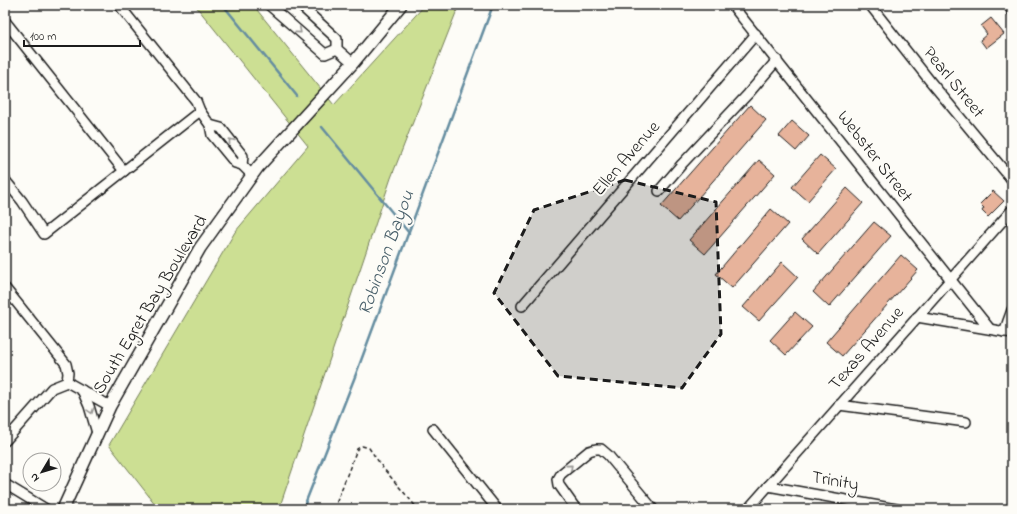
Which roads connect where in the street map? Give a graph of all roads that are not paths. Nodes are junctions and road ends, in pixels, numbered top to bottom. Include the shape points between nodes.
1 (119, 5) edge
2 (269, 5) edge
3 (300, 5) edge
4 (402, 5) edge
5 (732, 5) edge
6 (870, 5) edge
7 (1008, 5) edge
8 (1012, 10) edge
9 (5, 21) edge
10 (756, 34) junction
11 (337, 49) junction
12 (777, 60) junction
13 (353, 63) junction
14 (200, 111) junction
15 (124, 171) junction
16 (252, 176) junction
17 (5, 180) edge
18 (1012, 180) edge
19 (659, 191) dead end
20 (1012, 210) edge
21 (950, 279) junction
22 (5, 288) edge
23 (522, 306) dead end
24 (1012, 310) edge
25 (917, 317) junction
26 (990, 329) junction
27 (1008, 332) edge
28 (67, 382) junction
29 (82, 390) junction
30 (839, 405) junction
31 (110, 406) junction
32 (966, 422) dead end
33 (433, 429) dead end
34 (97, 433) junction
35 (5, 441) edge
36 (5, 484) edge
37 (768, 486) junction
38 (46, 509) edge
39 (63, 509) edge
40 (497, 509) edge
41 (576, 509) edge
42 (653, 509) edge
43 (748, 509) edge
44 (896, 509) edge

1 - 14 street via 196,101
2 -> 11 street via 325,54
3 - 11 street via 337,38
4 - 13 main road, South Egret Bay Boulevard
5 - 10 street, Webster Street
6 - 18 street, Pearl Street
7 - 8 street
9 - 15 street
10 - 12 street, Webster Street
10 - 23 street, Ellen Avenue
11 - 13 street
12 - 19 street
12 - 21 street, Webster Street
13 - 16 main road, South Egret Bay Boulevard
14 - 15 street
14 - 16 street via 210,125 212,135 235,163 242,165
15 - 17 street via 44,234
16 - 31 main road, South Egret Bay Boulevard via 200,248
20 - 21 street, Texas Avenue
21 - 25 street, Texas Avenue
21 - 26 street, Webster Street
22 - 28 street via 66,364
24 - 27 street
25 - 26 street
25 - 30 street, Texas Avenue
26 - 27 street
28 - 29 street
28 - 35 street via 52,388
29 - 31 street
29 -> 34 street
30 - 32 street
30 - 37 street, Texas Avenue
31 - 34 main road, South Egret Bay Boulevard
33 - 40 street
34 - 39 main road, South Egret Bay Boulevard
36 - 38 street
37 - 43 street, Texas Avenue
37 - 44 street, Trinity
41 -> 42 street via 559,485 558,479 589,451 596,449 601,449 608,455

